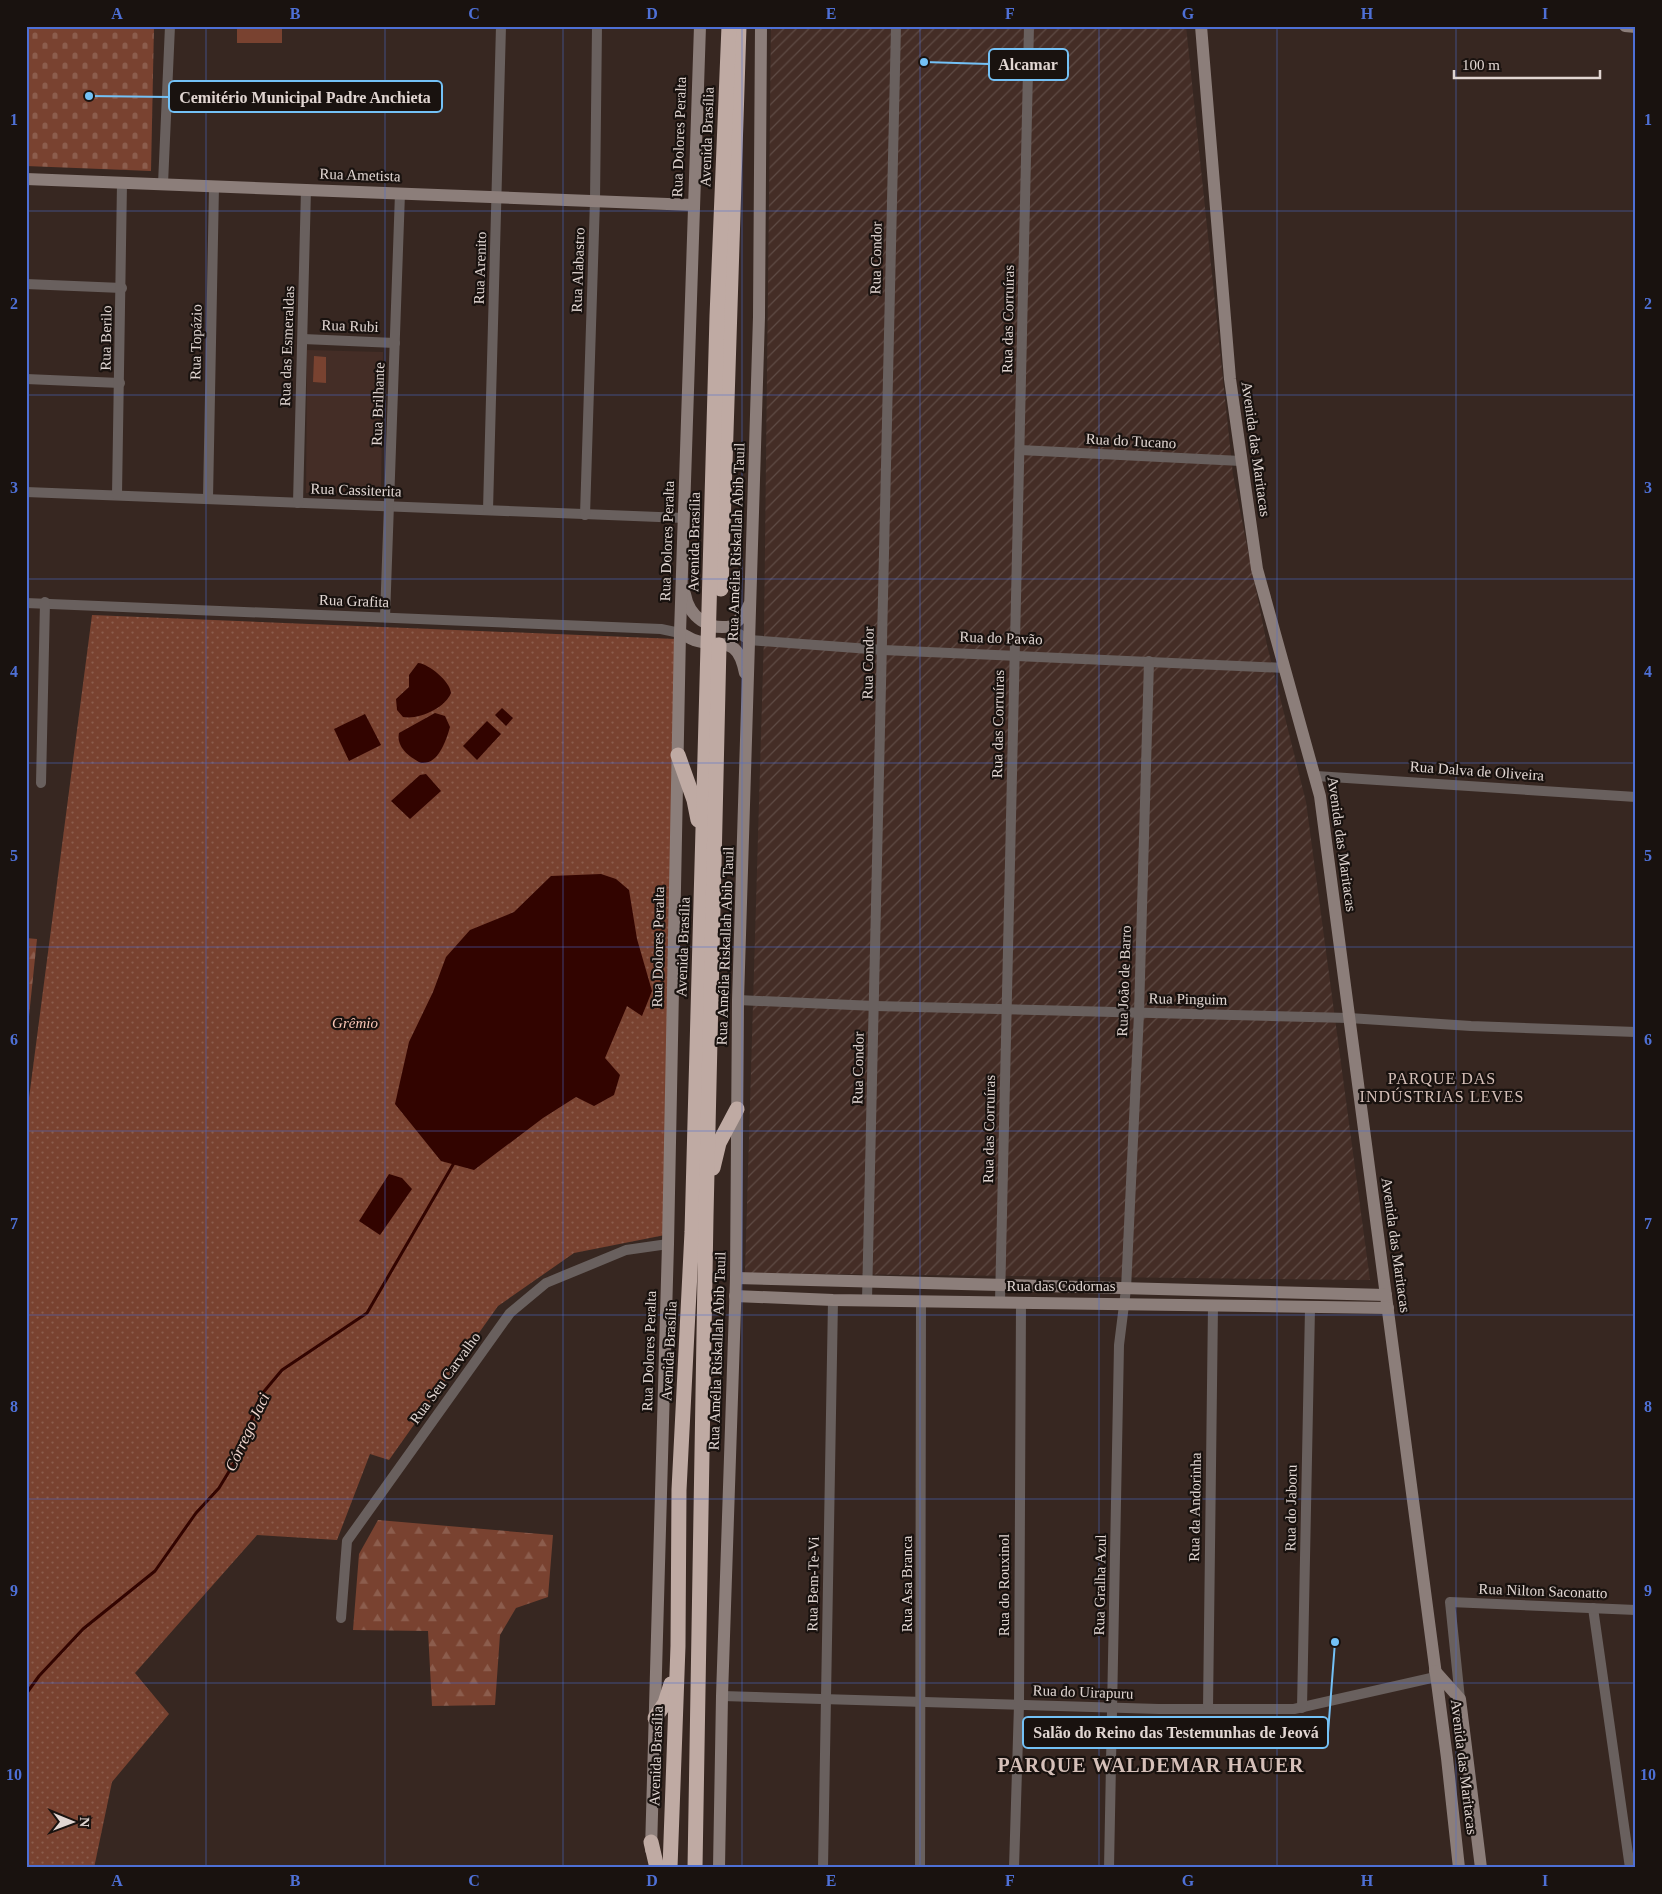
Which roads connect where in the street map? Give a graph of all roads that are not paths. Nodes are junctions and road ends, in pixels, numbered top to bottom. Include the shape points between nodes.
1 (170, 26) edge
2 (501, 26) edge
3 (597, 26) edge
4 (700, 26) edge
5 (729, 26) edge
6 (739, 26) edge
7 (761, 26) edge
8 (896, 26) edge
9 (1029, 26) edge
10 (1201, 26) edge
11 (1625, 26) edge
12 (1636, 27) edge
13 (26, 179) edge
14 (122, 183) junction
15 (162, 184) junction
16 (214, 186) junction
17 (306, 189) junction
18 (400, 193) junction
19 (497, 197) junction
20 (595, 200) junction
21 (693, 205) junction
22 (26, 284) edge
23 (122, 288) junction
24 (302, 339) junction
25 (395, 343) junction
26 (26, 379) edge
27 (120, 383) junction
28 (1020, 450) junction
29 (1242, 461) junction
30 (26, 492) edge
31 (117, 495) junction
32 (208, 499) junction
33 (298, 502) junction
34 (390, 506) junction
35 (488, 510) junction
36 (585, 515) junction
37 (684, 518) junction
38 (682, 580) junction
39 (45, 602) junction
40 (26, 603) edge
41 (749, 605) junction
42 (385, 617) junction
43 (719, 626) junction
44 (680, 632) junction
45 (749, 640) junction
46 (710, 641) junction
47 (883, 650) junction
48 (1015, 654) junction
49 (1149, 661) junction
50 (681, 667) junction
51 (1285, 668) junction
52 (748, 688) junction
53 (678, 755) junction
54 (1316, 776) junction
55 (41, 783) dead end
56 (1636, 797) edge
57 (703, 868) junction
58 (738, 1000) junction
59 (874, 1006) junction
60 (1006, 1010) junction
61 (1139, 1013) junction
62 (1350, 1018) junction
63 (1636, 1032) edge
64 (736, 1109) junction
65 (706, 1216) junction
66 (668, 1244) junction
67 (736, 1278) junction
68 (868, 1282) junction
69 (1000, 1286) junction
70 (1040, 1286) junction
71 (1126, 1289) junction
72 (1244, 1290) junction
73 (735, 1296) junction
74 (833, 1300) junction
75 (868, 1300) junction
76 (921, 1301) junction
77 (1000, 1302) junction
78 (1021, 1302) junction
79 (1040, 1302) junction
80 (1124, 1302) junction
81 (1387, 1302) junction
82 (1213, 1305) junction
83 (1243, 1307) junction
84 (1310, 1308) junction
85 (1450, 1602) joint
86 (1592, 1608) junction
87 (1636, 1610) edge
88 (341, 1618) dead end
89 (678, 1646) junction
90 (1437, 1674) junction
91 (722, 1696) junction
92 (826, 1699) junction
93 (1460, 1699) junction
94 (922, 1702) junction
95 (1019, 1705) junction
96 (1113, 1708) junction
97 (1302, 1708) junction
98 (1208, 1709) junction
99 (655, 1718) junction
100 (1476, 1823) junction
101 (1456, 1826) junction
102 (651, 1842) junction
103 (695, 1865) edge
104 (650, 1868) edge
105 (657, 1868) edge
106 (670, 1868) edge
107 (719, 1868) edge
108 (823, 1868) edge
109 (920, 1868) edge
110 (1014, 1868) edge
111 (1109, 1868) edge
112 (1460, 1868) edge
113 (1481, 1868) edge
114 (1630, 1868) edge

1 - 15 street
2 - 19 street, Rua Arenito
3 - 20 street, Rua Alabastro
4 - 21 street, Rua Dolores Peralta
5 - 43 highway, Avenida Brasília via 717,316
6 - 43 highway, Avenida Brasília
7 - 41 street, Rua Amélia Riskallah Abib Tauil via 759,316
8 - 47 street, Rua Condor
9 - 28 street, Rua das Corruíras
10 - 29 street, Avenida das Maritacas via 1230,379
11 - 12 street
13 - 14 street, Rua Ametista
14 - 15 street, Rua Ametista
14 - 23 street, Rua Berilo
15 - 16 street, Rua Ametista
16 - 17 street, Rua Ametista
16 - 32 street, Rua Topázio
17 - 18 street, Rua Ametista
17 - 24 street, Rua das Esmeraldas
18 - 19 street, Rua Ametista
18 - 25 street, Rua Brilhante
19 - 20 street, Rua Ametista
19 - 35 street, Rua Arenito
20 - 21 street, Rua Ametista
20 - 36 street, Rua Alabastro
21 - 37 street, Rua Dolores Peralta
22 - 23 street
23 - 27 street, Rua Berilo
24 - 25 street, Rua Rubi
24 - 33 street, Rua das Esmeraldas
25 - 34 street, Rua Brilhante
26 - 27 street
27 - 31 street, Rua Berilo
28 - 29 street, Rua do Tucano
28 - 48 street, Rua das Corruíras
29 - 51 street, Avenida das Maritacas via 1257,569
30 - 31 street, Rua Cassiterita
31 - 32 street, Rua Cassiterita
32 - 33 street, Rua Cassiterita
33 - 34 street, Rua Cassiterita
34 - 35 street, Rua Cassiterita
34 - 42 street, Rua Brilhante
35 - 36 street, Rua Cassiterita
36 - 37 street, Rua Cassiterita
37 - 38 street, Rua Dolores Peralta
38 - 43 street via 693,614
38 - 44 street, Rua Dolores Peralta
39 - 40 street, Rua Grafita
39 - 42 street, Rua Grafita
39 - 55 street
41 - 43 street via 737,624
41 - 45 street, Rua Amélia Riskallah Abib Tauil
42 - 44 street, Rua Grafita
43 - 45 street, Rua do Pavão
43 - 46 highway, Avenida Brasília
44 - 46 street
44 - 50 street, Rua Dolores Peralta
45 - 47 street, Rua do Pavão
45 - 52 street, Rua Amélia Riskallah Abib Tauil
46 - 50 street via 690,648
46 - 52 street via 728,644 740,655
46 - 57 highway, Avenida Brasília
46 - 65 highway, Avenida Brasília
47 - 48 street, Rua do Pavão
47 - 59 street, Rua Condor
48 - 49 street, Rua do Pavão
48 - 60 street, Rua das Corruíras
49 - 51 street, Rua do Pavão
49 - 61 street, Rua João de Barro
50 - 53 street, Rua Dolores Peralta
51 - 54 street, Avenida das Maritacas
52 - 58 street, Rua Amélia Riskallah Abib Tauil
53 - 57 highway via 694,800
53 - 66 street, Rua Dolores Peralta
54 - 56 street, Rua Dalva de Oliveira
54 - 62 street, Avenida das Maritacas
57 - 89 highway, Avenida Brasília via 692,1232 679,1490
58 - 59 street, Rua Pinguim
58 - 64 street, Rua Amélia Riskallah Abib Tauil
59 - 60 street, Rua Pinguim
59 - 68 street, Rua Condor
60 - 61 street, Rua Pinguim
60 - 69 street, Rua das Corruíras
61 - 62 street, Rua Pinguim
61 - 71 street, Rua João de Barro
62 - 63 street, Rua Pinguim
62 - 81 street, Avenida das Maritacas
64 - 65 highway via 719,1143
64 - 67 street, Rua Amélia Riskallah Abib Tauil
65 - 103 highway, Avenida Brasília
66 - 88 street, Rua Seu Carvalho via 626,1250 546,1283 510,1313 347,1541
66 - 99 street, Rua Dolores Peralta
67 - 68 street, Rua das Codornas
67 - 73 street, Rua Amélia Riskallah Abib Tauil
68 - 69 street, Rua das Codornas
68 - 75 street, Rua Condor
69 - 70 street, Rua das Codornas
69 - 77 street, Rua das Corruíras
70 - 71 street, Rua das Codornas
70 - 79 street
71 - 72 street, Rua das Codornas
71 - 80 street, Rua João de Barro
72 - 81 street, Rua das Codornas
72 - 83 street
73 - 74 street, Rua das Codornas
73 - 91 street, Rua Amélia Riskallah Abib Tauil
74 - 75 street, Rua das Codornas
74 - 92 street, Rua Bem-Te-Vi
75 - 76 street, Rua das Codornas
76 - 77 street, Rua das Codornas
76 - 94 street, Rua Asa Branca
77 - 78 street, Rua das Codornas
78 - 79 street, Rua das Codornas
78 - 95 street, Rua do Rouxinol
79 - 80 street, Rua das Codornas
80 - 82 street, Rua das Codornas
80 - 96 street, Rua Gralha Azul via 1119,1345
81 - 84 street, Rua das Codornas
81 - 90 street, Avenida das Maritacas
82 - 83 street, Rua das Codornas
82 - 98 street, Rua da Andorinha
83 - 84 street, Rua das Codornas
84 - 97 street, Rua do Jaboru
85 - 86 street, Rua Nilton Saconatto
85 - 93 street, Avenida das Maritacas
86 - 87 street, Rua Nilton Saconatto
86 - 114 street
89 - 99 highway via 668,1697
89 - 106 highway, Avenida Brasília
90 - 93 street, Avenida das Maritacas
90 - 97 street, Rua do Uirapuru
90 - 101 street, Avenida das Maritacas
91 - 92 street, Rua do Uirapuru
91 - 107 street, Rua Amélia Riskallah Abib Tauil
92 - 94 street, Rua do Uirapuru
92 - 108 street, Rua Bem-Te-Vi
93 - 100 street, Avenida das Maritacas
94 - 95 street, Rua do Uirapuru
94 - 109 street, Rua Asa Branca
95 - 96 street, Rua do Uirapuru
95 - 110 street, Rua do Rouxinol
96 - 98 street, Rua do Uirapuru
96 - 111 street, Rua Gralha Azul
97 - 98 street, Rua do Uirapuru
99 - 102 street, Rua Dolores Peralta
100 - 101 street
100 - 113 street, Avenida das Maritacas
101 - 112 street, Avenida das Maritacas
102 - 104 street, Rua Dolores Peralta
102 - 105 highway

